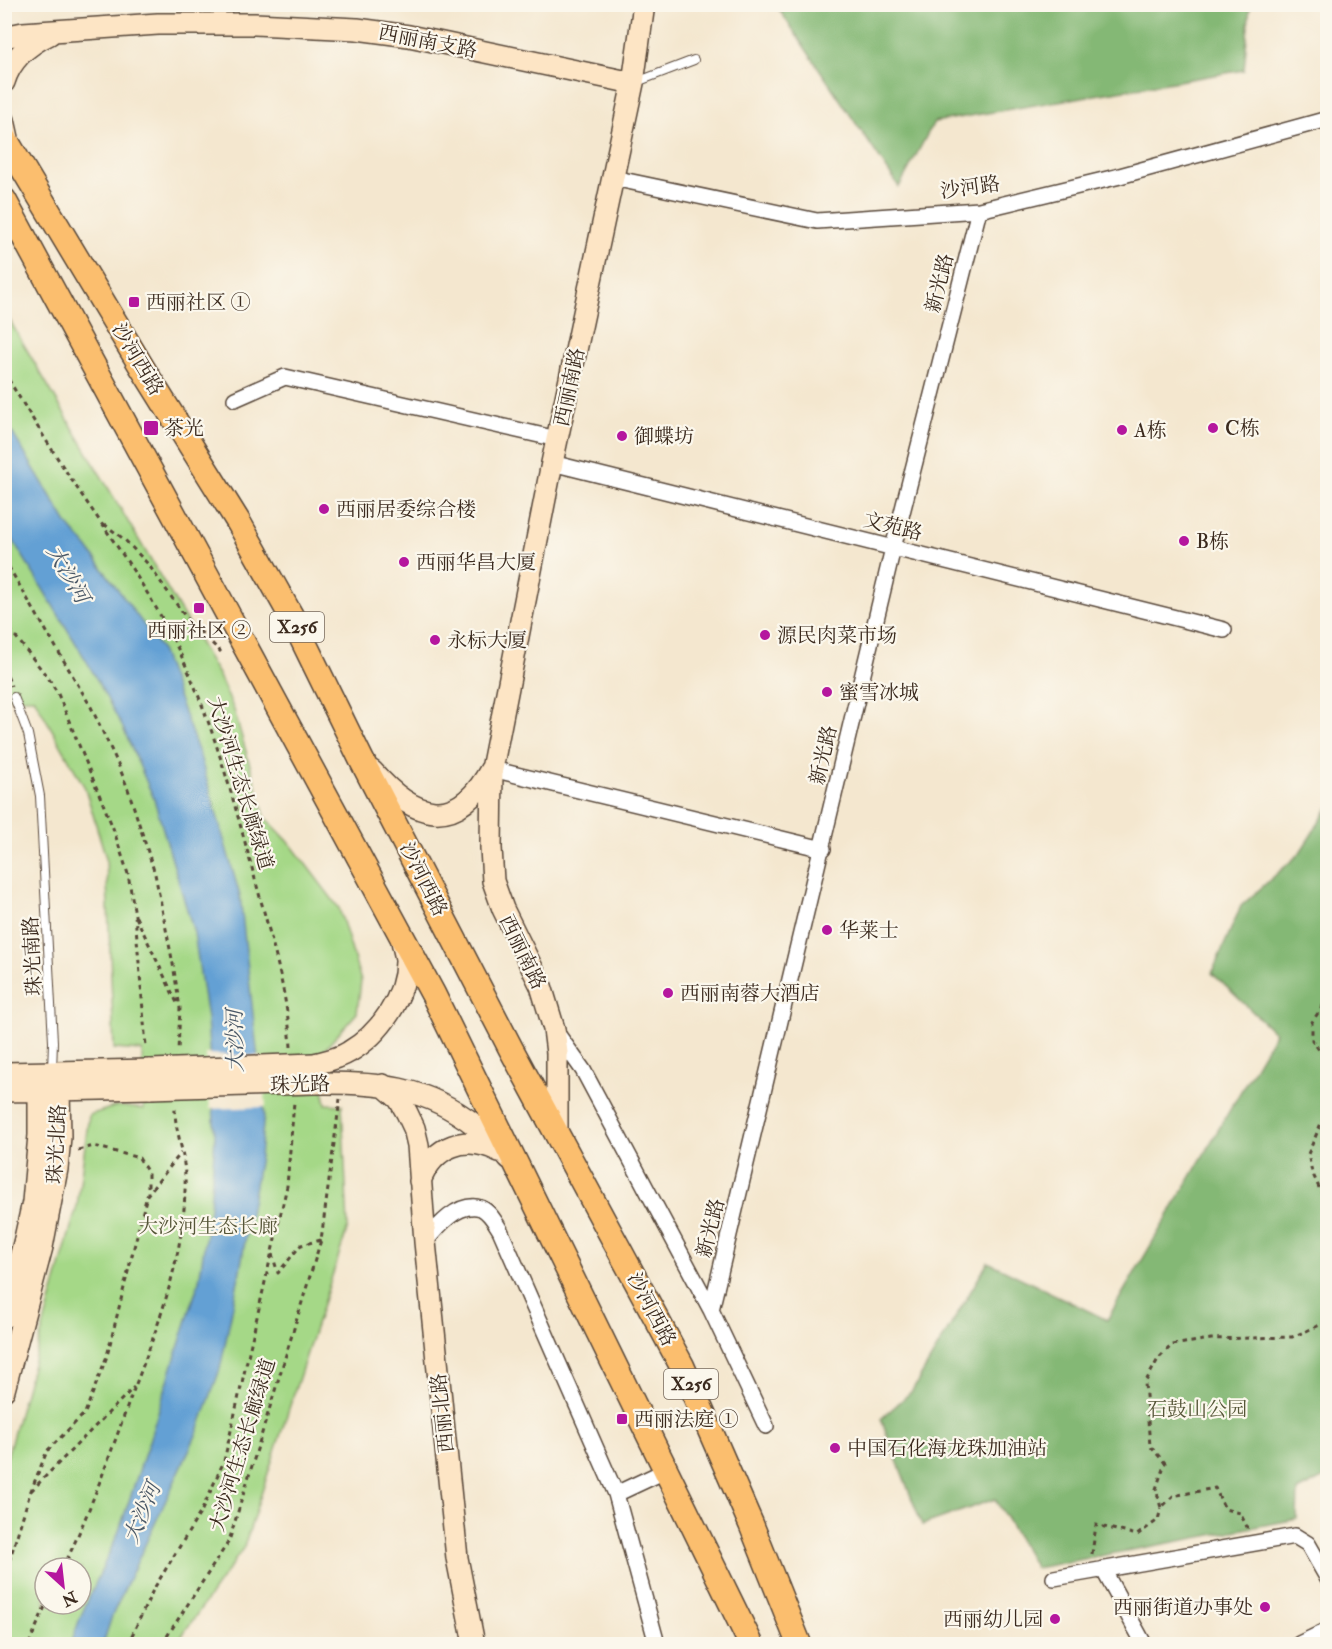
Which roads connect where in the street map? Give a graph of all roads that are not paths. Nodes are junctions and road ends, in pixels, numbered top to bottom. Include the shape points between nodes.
1 (644, 4) edge
2 (55, 31) junction
3 (4, 37) edge
4 (694, 60) dead end
5 (4, 82) edge
6 (633, 83) junction
7 (1328, 119) edge
8 (4, 120) edge
9 (7, 142) edge
10 (613, 178) junction
11 (4, 200) edge
12 (979, 210) junction
13 (236, 399) dead end
14 (558, 439) junction
15 (552, 463) junction
16 (893, 548) junction
17 (1224, 630) dead end
18 (14, 697) road end
19 (362, 759) junction
20 (492, 769) junction
21 (823, 849) junction
22 (401, 934) junction
23 (554, 1029) junction
24 (4, 1073) edge
25 (314, 1073) junction
26 (50, 1084) junction
27 (383, 1085) junction
28 (4, 1091) edge
29 (557, 1136) junction
30 (507, 1155) junction
31 (524, 1180) junction
32 (420, 1181) junction
33 (425, 1242) junction
34 (711, 1310) junction
35 (4, 1317) edge
36 (4, 1390) edge
37 (766, 1426) dead end
38 (667, 1470) junction
39 (616, 1494) junction
40 (1103, 1569) junction
41 (1053, 1578) dead end
42 (1328, 1579) edge
43 (1328, 1630) edge
44 (474, 1644) edge
45 (657, 1644) edge
46 (751, 1644) edge
47 (799, 1644) edge
48 (1144, 1644) edge
49 (1299, 1644) edge

1 - 6 street, 西丽南路
2 - 3 street, 西丽南支路
2 - 5 street via 24,50
2 - 6 street, 西丽南支路 via 168,24 357,28
4 - 6 lane
6 - 10 street, 西丽南路
7 - 12 street, 沙河路
8 - 9 street
9 - 19 main road, 沙河西路 / X256 via 239,523 290,614
10 - 12 street, 沙河路 via 817,221
10 - 14 street, 西丽南路
11 - 22 main road, 沙河西路 / X256
12 - 16 street, 新光路
13 - 14 street via 285,377
14 - 15 street, 西丽南路
15 - 16 street, 文苑路
15 - 20 street, 西丽南路
16 - 17 street, 文苑路
16 - 21 street, 新光路
18 - 26 lane, 珠光南路 via 30,744 40,796 53,1042
19 - 20 street, 西丽南路 via 403,801 428,812 444,812 471,798
19 - 29 main road, 沙河西路 / X256
20 - 21 street
20 - 23 street, 西丽南路 via 491,866 495,888 541,986
21 - 34 street, 新光路
22 - 25 street, 珠光路 via 406,959 396,1003 358,1046
22 - 31 main road, 沙河西路 / X256
23 - 29 street, 西丽南路
23 - 34 street via 583,1070
24 - 26 street, 珠光路
25 - 26 street, 珠光路, bridge
25 - 27 street, 珠光路 via 343,1083
26 - 28 street, 珠光路
26 - 35 street, 珠光北路 via 39,1135 33,1202
26 - 36 street, 珠光北路 via 60,1137 59,1155 49,1218
27 - 30 street, 珠光路 via 409,1090 443,1104 467,1119
27 - 32 street, 西丽北路 via 399,1099 414,1128
29 - 47 main road, 沙河西路 / X256 via 682,1366
30 - 31 street, 珠光路
30 - 32 street via 476,1143 451,1146 431,1160
31 - 38 main road, 沙河西路 / X256
32 - 33 street, 西丽北路
33 - 39 street via 449,1216 461,1210 482,1209 492,1217
33 - 44 street, 西丽北路 via 458,1571
34 - 37 street
38 - 39 street
38 - 46 main road, 沙河西路 / X256
39 - 45 street
40 - 41 street
40 - 42 street via 1295,1536 1308,1544
40 - 48 street
43 - 49 street

